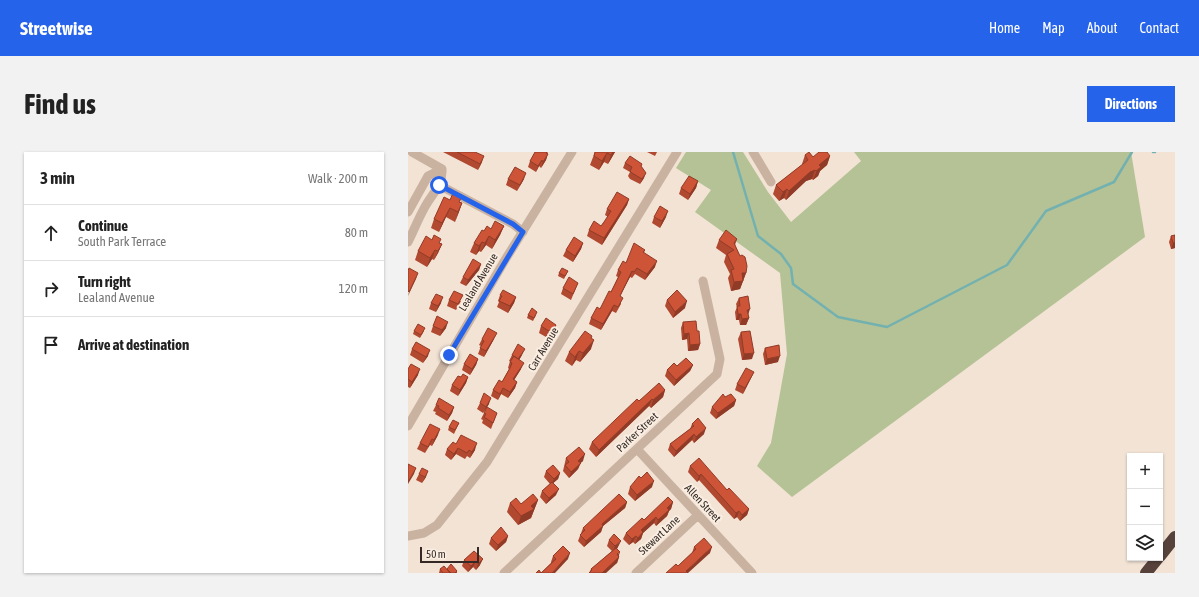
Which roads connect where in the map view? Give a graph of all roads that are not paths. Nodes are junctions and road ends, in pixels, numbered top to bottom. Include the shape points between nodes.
1 (412, 152) edge
2 (572, 152) edge
3 (677, 152) edge
4 (753, 152) edge
5 (442, 169) junction
6 (771, 182) dead end
7 (439, 185) junction
8 (408, 212) edge
9 (523, 232) junction
10 (408, 242) edge
11 (703, 281) dead end
12 (408, 426) edge
13 (637, 449) junction
14 (698, 515) junction
15 (408, 536) edge
16 (1175, 537) edge
17 (1163, 552) edge
18 (1156, 561) edge
19 (504, 573) edge
20 (636, 573) edge
21 (752, 573) edge
22 (1146, 573) edge

1 - 5 street
2 - 9 street, Lealand Avenue
3 - 15 street, Carr Avenue via 488,462 443,520 424,533
4 - 6 street
5 - 7 street
5 - 8 street via 428,176
7 - 9 street via 513,224
7 - 10 street via 426,204
9 - 12 street, Lealand Avenue
11 - 13 street, Parker Street via 720,359 719,371
13 - 14 street, Allen Street
13 - 19 street, Parker Street
14 - 20 street, Stewart Lane
14 - 21 street, Allen Street
16 - 17 highway
18 - 22 highway

